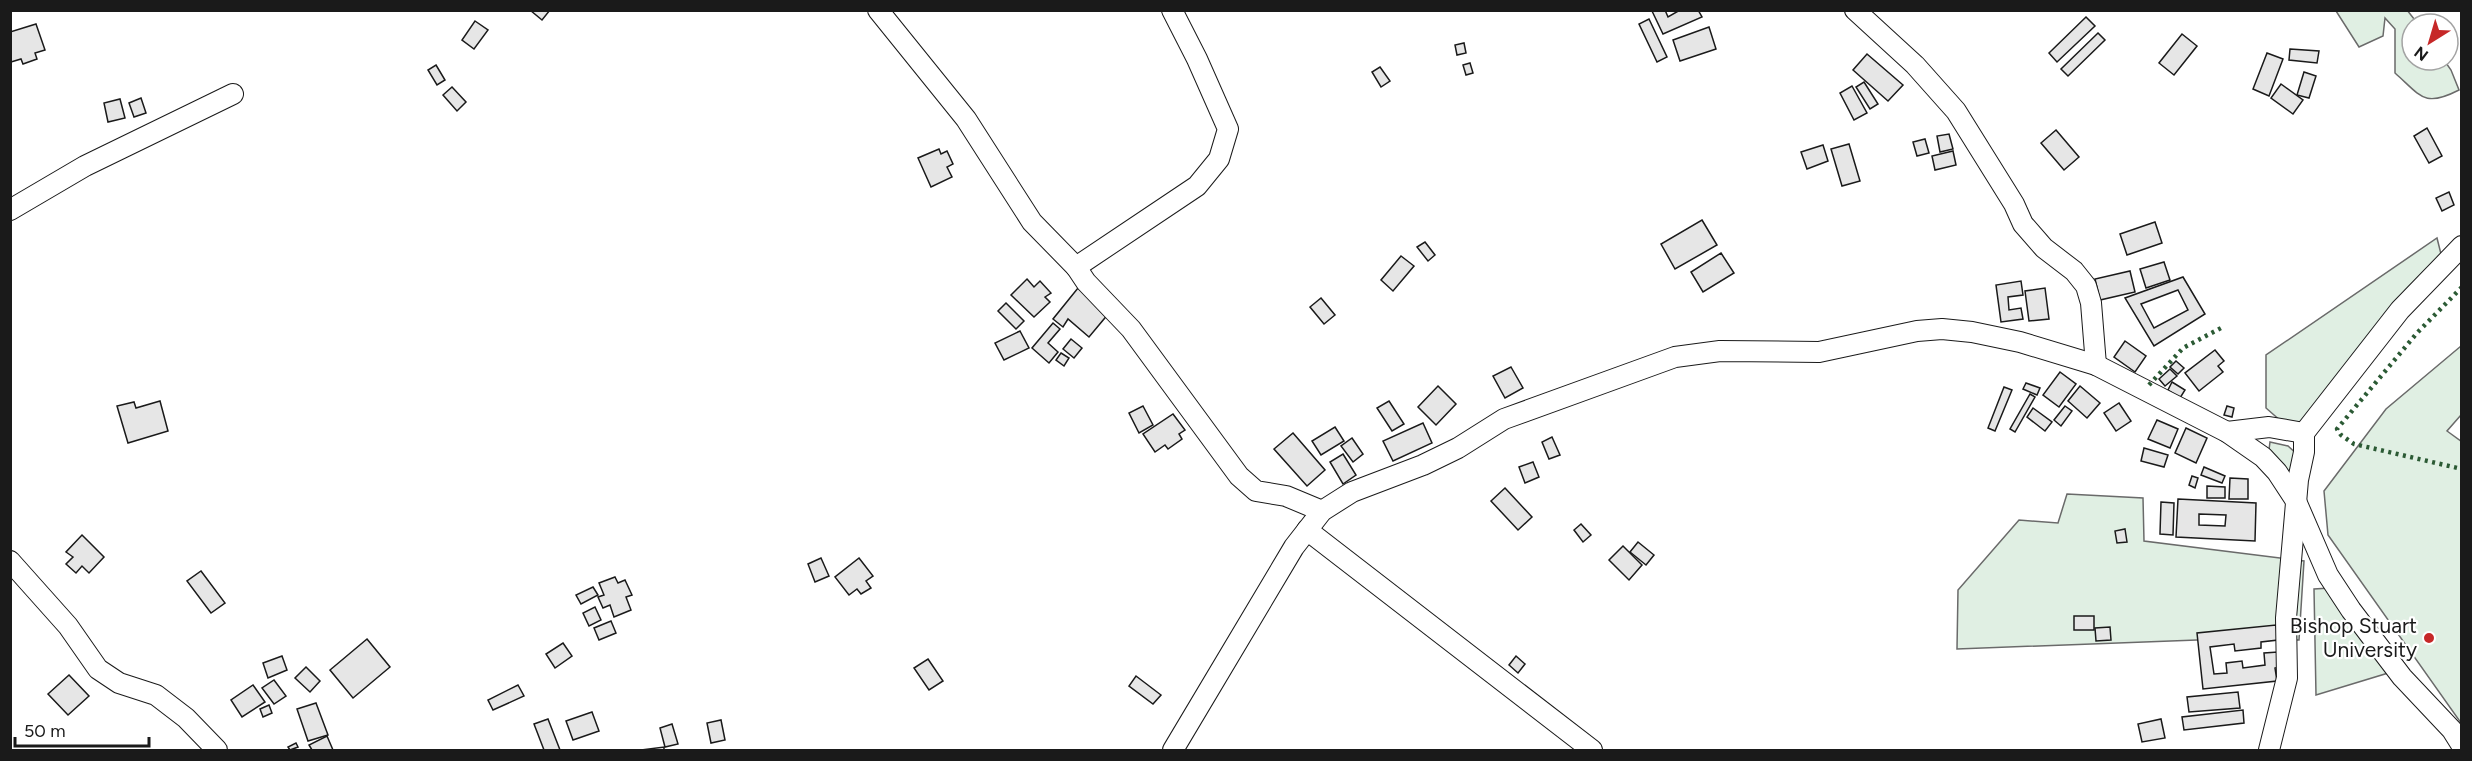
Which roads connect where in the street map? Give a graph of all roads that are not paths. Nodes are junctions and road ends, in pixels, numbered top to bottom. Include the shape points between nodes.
1 (878, 10) edge
2 (1172, 10) edge
3 (1855, 10) edge
4 (233, 94) dead end
5 (10, 210) edge
6 (2462, 246) edge
7 (1076, 267) junction
8 (2096, 365) junction
9 (2227, 432) junction
10 (2304, 433) junction
11 (2296, 501) junction
12 (1322, 510) junction
13 (1307, 530) junction
14 (10, 561) edge
15 (2462, 746) edge
16 (217, 750) edge
17 (1173, 750) edge
18 (1592, 750) edge
19 (2269, 750) edge

1 - 7 street via 966,118 1032,222
2 - 7 street via 1227,129 1219,159 1197,186
3 - 8 street via 1915,65 1956,111 2023,225 2086,286
4 - 5 street via 85,166
6 - 10 street via 2407,302
7 - 12 street via 1131,329 1239,476 1256,491 1286,496
8 - 9 street
8 - 12 street via 2020,342 1942,329 1819,352 1720,351 1675,357 1504,419 1458,448 1352,492
9 - 10 street via 2269,427
9 - 11 street via 2263,457
10 - 11 street
11 - 15 street via 2328,575 2402,677
11 - 19 street via 2286,618 2287,678
12 - 13 street
13 - 17 street
13 - 18 street
14 - 16 street via 68,626 98,669 119,683 156,695 186,718

